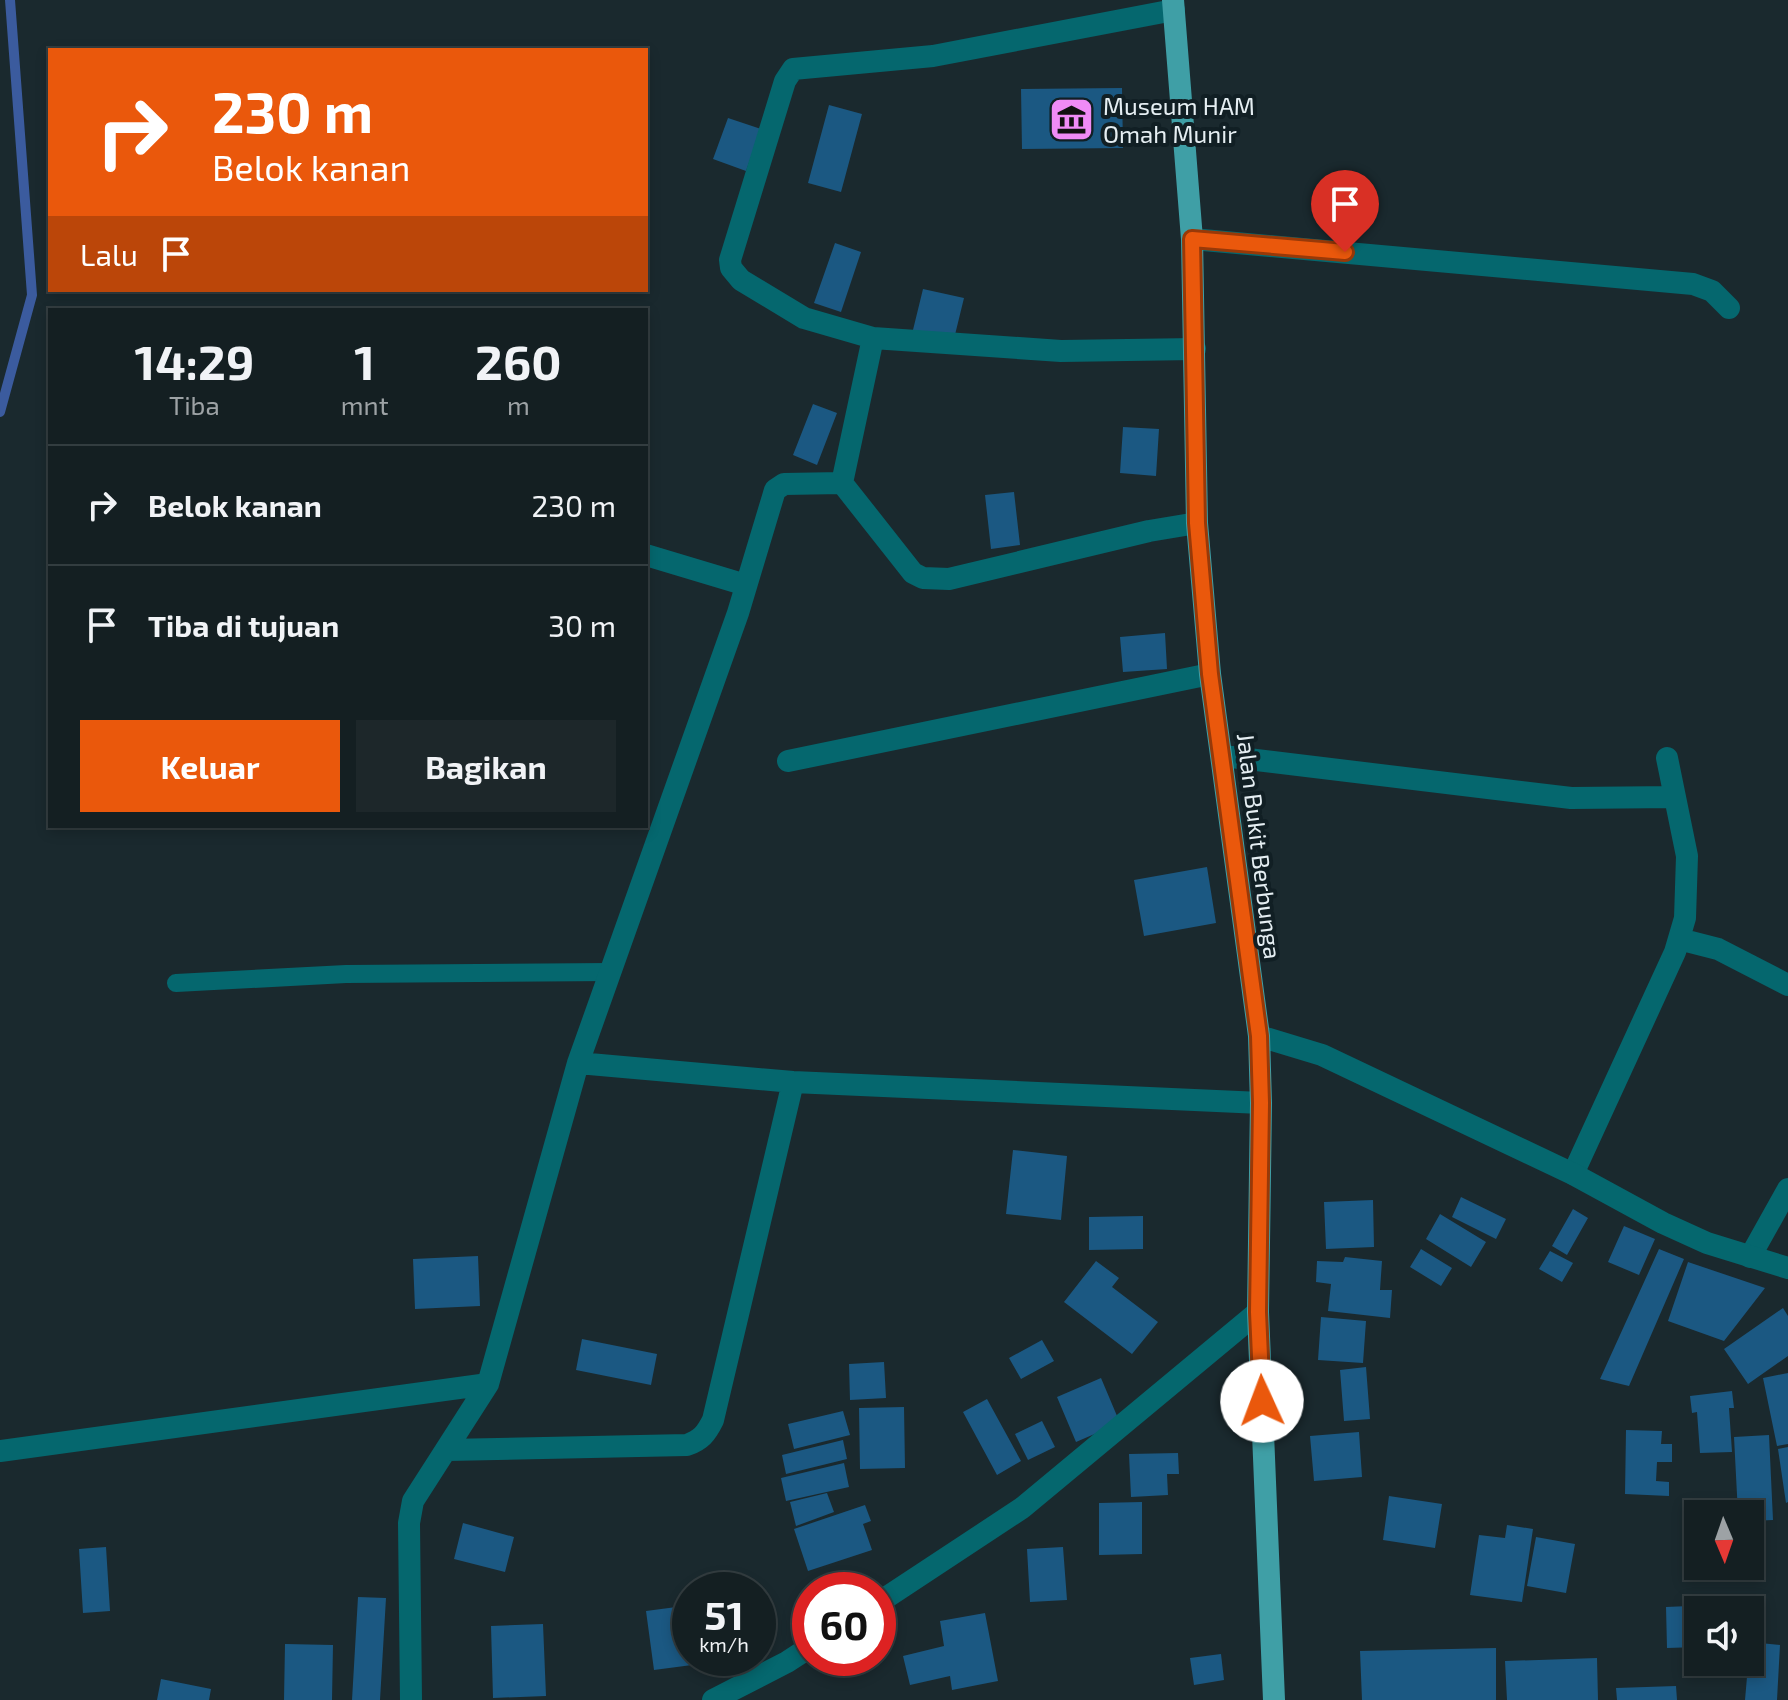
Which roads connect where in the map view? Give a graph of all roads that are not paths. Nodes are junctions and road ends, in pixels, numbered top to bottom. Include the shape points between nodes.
1 (1174, 5) edge
2 (1192, 239) junction
3 (1729, 308) dead end
4 (873, 338) junction
5 (1195, 349) junction
6 (842, 483) junction
7 (1197, 523) junction
8 (648, 556) edge
9 (746, 585) junction
10 (1210, 674) junction
11 (1223, 756) junction
12 (1667, 758) dead end
13 (788, 761) dead end
14 (1675, 797) junction
15 (1679, 939) junction
16 (611, 972) junction
17 (176, 983) dead end
18 (1788, 985) edge
19 (1259, 1036) junction
20 (578, 1063) junction
21 (793, 1082) junction
22 (1261, 1103) junction
23 (1573, 1174) junction
24 (1788, 1189) edge
25 (1750, 1257) junction
26 (1788, 1268) edge
27 (1258, 1312) junction
28 (488, 1384) junction
29 (447, 1450) junction
30 (0, 1451) edge
31 (896, 1591) edge
32 (792, 1659) edge
33 (411, 1700) edge
34 (713, 1700) edge
35 (1274, 1700) edge

1 - 2 main road, Jalan Bukit Berbunga
1 - 4 street via 933,56 789,72 736,235 731,268 741,280 804,318
2 - 3 street via 1693,284 1712,291
2 - 5 main road, Jalan Bukit Berbunga
4 - 5 street via 1061,351
4 - 6 street
5 - 7 main road, Jalan Bukit Berbunga
6 - 7 street via 913,573 923,578 949,579
6 - 9 street via 784,484 775,490
7 - 10 main road, Jalan Bukit Berbunga
8 - 9 street
9 - 16 street
10 - 11 main road, Jalan Bukit Berbunga
10 - 13 street
11 - 14 street via 1571,798
11 - 19 main road, Jalan Bukit Berbunga
12 - 14 street
14 - 15 street via 1687,856
15 - 18 street via 1718,949
15 - 23 street
16 - 17 lane via 346,974
16 - 20 street
19 - 22 main road, Jalan Bukit Berbunga
19 - 23 street via 1322,1055
20 - 21 street
20 - 28 street
21 - 22 street
21 - 29 street via 706,1434 687,1445
22 - 27 main road, Jalan Bukit Berbunga
23 - 25 street via 1663,1223
24 - 25 street
25 - 26 street
27 - 31 street via 1022,1508
27 - 35 main road, Jalan Bukit Berbunga
28 - 29 street
28 - 30 street
29 - 33 street via 410,1512
32 - 34 street

